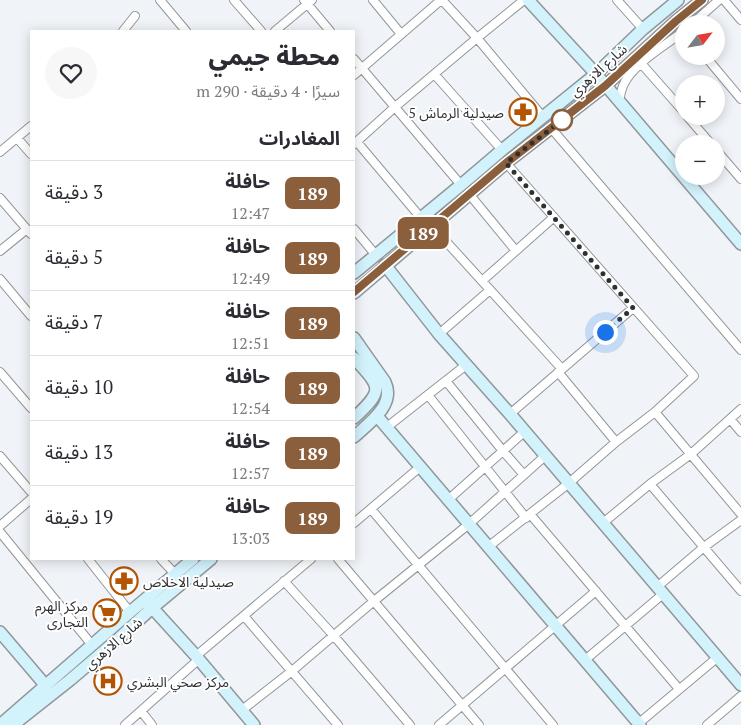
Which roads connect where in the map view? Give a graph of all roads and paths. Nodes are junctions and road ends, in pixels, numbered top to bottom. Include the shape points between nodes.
1 (160, 0) edge
2 (234, 0) edge
3 (373, 0) edge
4 (441, 0) edge
5 (526, 0) edge
6 (617, 0) edge
7 (678, 0) edge
8 (702, 0) edge
9 (718, 0) edge
10 (724, 0) edge
11 (307, 1) edge
12 (683, 15) edge
13 (702, 15) edge
14 (135, 16) dead end
15 (741, 20) edge
16 (675, 22) edge
17 (643, 29) junction
18 (124, 30) edge
19 (185, 30) edge
20 (260, 30) edge
21 (276, 30) edge
22 (329, 30) edge
23 (401, 34) junction
24 (675, 37) edge
25 (477, 38) junction
26 (355, 60) edge
27 (638, 60) junction
28 (713, 65) edge
29 (362, 68) junction
30 (355, 74) edge
31 (596, 74) junction
32 (435, 75) junction
33 (605, 86) junction
34 (741, 99) edge
35 (619, 101) junction
36 (675, 102) edge
37 (395, 108) junction
38 (542, 118) junction
39 (695, 125) edge
40 (30, 127) edge
41 (551, 128) junction
42 (703, 135) edge
43 (17, 138) junction
44 (355, 143) edge
45 (502, 150) junction
46 (0, 152) edge
47 (30, 153) edge
48 (725, 160) edge
49 (506, 163) junction
50 (741, 179) edge
51 (461, 186) junction
52 (470, 195) junction
53 (0, 198) edge
54 (554, 217) junction
55 (421, 218) junction
56 (432, 226) junction
57 (355, 230) edge
58 (29, 232) edge
59 (741, 244) edge
60 (0, 251) edge
61 (516, 251) junction
62 (375, 254) junction
63 (385, 265) junction
64 (355, 272) edge
65 (0, 279) edge
66 (482, 281) junction
67 (490, 290) junction
68 (355, 291) edge
69 (633, 308) junction
70 (30, 315) edge
71 (440, 334) junction
72 (355, 339) edge
73 (741, 350) edge
74 (355, 359) edge
75 (466, 365) junction
76 (560, 370) junction
77 (0, 372) edge
78 (446, 381) junction
79 (428, 395) junction
80 (30, 407) edge
81 (741, 409) edge
82 (655, 412) junction
83 (510, 414) junction
84 (377, 416) junction
85 (355, 417) edge
86 (730, 419) junction
87 (387, 427) junction
88 (524, 432) junction
89 (741, 432) edge
90 (355, 436) edge
91 (616, 442) junction
92 (503, 450) junction
93 (691, 454) junction
94 (0, 456) edge
95 (545, 456) junction
96 (485, 466) junction
97 (420, 467) junction
98 (524, 475) junction
99 (568, 483) junction
100 (650, 484) junction
101 (30, 491) edge
102 (505, 492) junction
103 (30, 500) edge
104 (448, 500) junction
105 (370, 509) junction
106 (741, 514) edge
107 (528, 516) junction
108 (741, 520) edge
109 (355, 522) edge
110 (603, 523) junction
111 (469, 524) junction
112 (0, 526) edge
113 (0, 532) edge
114 (488, 547) junction
115 (704, 547) junction
116 (89, 560) edge
117 (162, 560) edge
118 (193, 560) edge
119 (210, 560) edge
120 (310, 560) edge
121 (339, 560) edge
122 (418, 565) junction
123 (175, 574) junction
124 (284, 581) junction
125 (596, 591) junction
126 (660, 591) junction
127 (741, 591) edge
128 (374, 601) junction
129 (149, 604) junction
130 (130, 612) junction
131 (244, 616) junction
132 (556, 626) junction
133 (625, 626) junction
134 (0, 632) edge
135 (334, 636) junction
136 (92, 645) junction
137 (718, 657) junction
138 (197, 658) junction
139 (585, 660) junction
140 (505, 669) junction
141 (292, 671) junction
142 (741, 685) edge
143 (46, 686) junction
144 (679, 689) junction
145 (741, 696) edge
146 (462, 705) junction
147 (242, 710) junction
148 (140, 711) junction
149 (639, 724) edge
150 (0, 725) edge
151 (13, 725) edge
152 (125, 725) edge
153 (152, 725) edge
154 (254, 725) edge
155 (338, 725) edge
156 (410, 725) edge
157 (439, 725) edge
158 (479, 725) edge
159 (553, 725) edge
160 (707, 725) edge

1 - 19 street
2 - 20 street
3 - 23 street
4 - 23 street
4 - 25 street
5 - 25 street
5 - 31 street
6 - 17 street
7 - 17 street, شارع الازهري
8 - 12 street, شارع الازهري
9 - 13 street
10 - 15 street
11 - 21 street
11 - 22 street
14 - 18 street
16 - 27 street, شارع الازهري
17 - 31 street, شارع الازهري
23 - 29 street
24 - 27 street
25 - 32 street
25 - 38 street
26 - 29 street
27 - 33 street, شارع الازهري
27 - 35 street via 623,86
27 - 36 street
28 - 34 street
29 - 30 street
29 - 37 street
31 - 33 street
31 - 38 street, شارع الازهري
32 - 37 street
32 - 45 street
33 - 35 street
33 - 41 street, شارع الازهري
35 - 59 street
37 - 44 street
37 - 51 street
38 - 45 street, شارع الازهري
39 - 42 street
40 - 43 street
41 - 49 street, شارع الازهري
41 - 73 street
43 - 46 street
43 - 47 street
44 - 55 street
45 - 51 street, شارع الازهري
48 - 50 street
49 - 52 street, شارع الازهري
49 - 54 street
51 - 55 street, شارع الازهري
52 - 56 street, شارع الازهري
52 - 61 street
53 - 58 street
54 - 61 street
54 - 69 street
55 - 62 street, شارع الازهري
56 - 63 street, شارع الازهري
56 - 66 street
57 - 62 street
58 - 60 street
61 - 66 street
62 - 64 street, شارع الازهري
63 - 68 street, شارع الازهري
63 - 71 street
65 - 70 street
66 - 67 street
67 - 71 street
67 - 76 street
69 - 76 street
69 - 82 street via 694,376
71 - 75 street
72 - 84 street via 387,386 385,406
74 - 85 street via 376,385 376,394
75 - 78 street
75 - 83 street
76 - 83 street
76 - 91 street
77 - 80 street
78 - 79 street
78 - 92 street
79 - 87 street
79 - 96 street
81 - 86 street
82 - 91 street
82 - 93 street
83 - 88 street
84 - 87 street
84 - 90 street
86 - 89 street
86 - 93 street
87 - 97 street
88 - 92 street
88 - 95 street
91 - 99 street
92 - 96 street
92 - 98 street
93 - 100 street
93 - 106 street
94 - 101 street
95 - 98 street
95 - 99 street
96 - 102 street
96 - 104 street
97 - 104 street
97 - 105 street
98 - 102 street
99 - 107 street
99 - 110 street
100 - 110 street
100 - 115 street
102 - 107 street
102 - 111 street
103 - 112 street
104 - 111 street
105 - 109 street
105 - 122 street
107 - 114 street
107 - 125 street
108 - 115 street
110 - 126 street
111 - 114 street
111 - 122 street
113 - 136 street
114 - 132 street
115 - 126 street
115 - 127 street
116 - 130 street
117 - 123 street
118 - 123 street, شارع الازهري
119 - 129 street, شارع الازهري
120 - 124 street
121 - 128 street
122 - 128 street
122 - 140 street
123 - 129 street, شارع الازهري
124 - 131 street
124 - 135 street
125 - 132 street
125 - 133 street
126 - 133 street
126 - 137 street
128 - 135 street
128 - 146 street
129 - 130 street, شارع الازهري
129 - 138 street
129 - 151 street, شارع الازهري via 117,640
130 - 136 street, شارع الازهري
131 - 138 street
131 - 141 street
132 - 139 street
132 - 140 street
133 - 139 street
133 - 144 street
134 - 143 street
135 - 141 street
135 - 156 street
136 - 143 street, شارع الازهري
137 - 142 street
137 - 144 street
138 - 147 street
138 - 148 street
139 - 149 street
140 - 146 street
140 - 159 street
141 - 147 street
141 - 155 street
143 - 150 street, شارع الازهري
144 - 149 street
145 - 160 street
146 - 157 street
146 - 158 street
147 - 154 street
148 - 152 street
148 - 153 street

